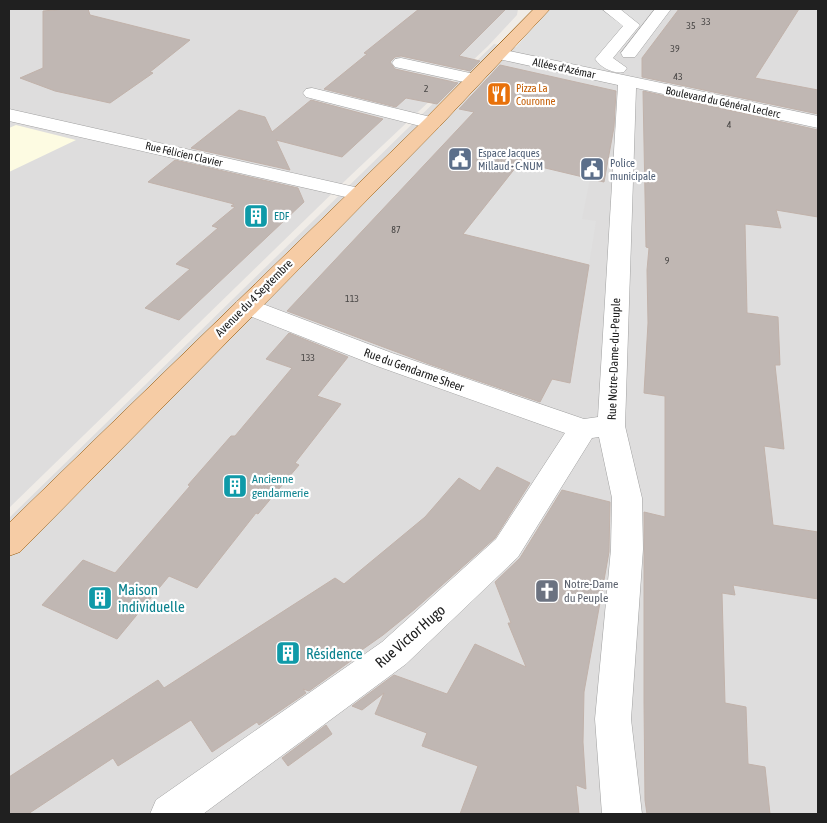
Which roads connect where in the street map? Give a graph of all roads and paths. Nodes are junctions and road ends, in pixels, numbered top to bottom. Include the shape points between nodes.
1 (542, 9) edge
2 (610, 9) edge
3 (663, 9) edge
4 (500, 54) junction
5 (401, 63) dead end
6 (618, 76) junction
7 (473, 79) junction
8 (312, 93) dead end
9 (9, 115) edge
10 (818, 122) edge
11 (432, 123) junction
12 (358, 194) junction
13 (246, 306) junction
14 (597, 427) junction
15 (9, 543) edge
16 (170, 814) edge
17 (622, 814) edge

1 - 4 main road, Avenue du 4 Septembre
2 - 6 street via 632,25 603,60
3 - 6 street
4 - 6 street, Allées d'Azémar
4 - 7 main road, Avenue du 4 Septembre
5 - 7 street
6 - 10 street, Boulevard du Général Leclerc
6 - 14 street, Rue Notre-Dame-du-Peuple
7 - 11 main road, Avenue du 4 Septembre
8 - 11 street
9 - 12 street, Rue Félicien Clavier
11 - 12 main road, Avenue du 4 Septembre
12 - 13 main road, Avenue du 4 Septembre
13 - 14 street, Rue du Gendarme Sheer via 383,359
13 - 15 main road, Avenue du 4 Septembre
14 - 16 street, Rue Victor Hugo via 507,548 394,653
14 - 17 street, Rue Notre-Dame-du-Peuple via 627,498 627,549 613,719

